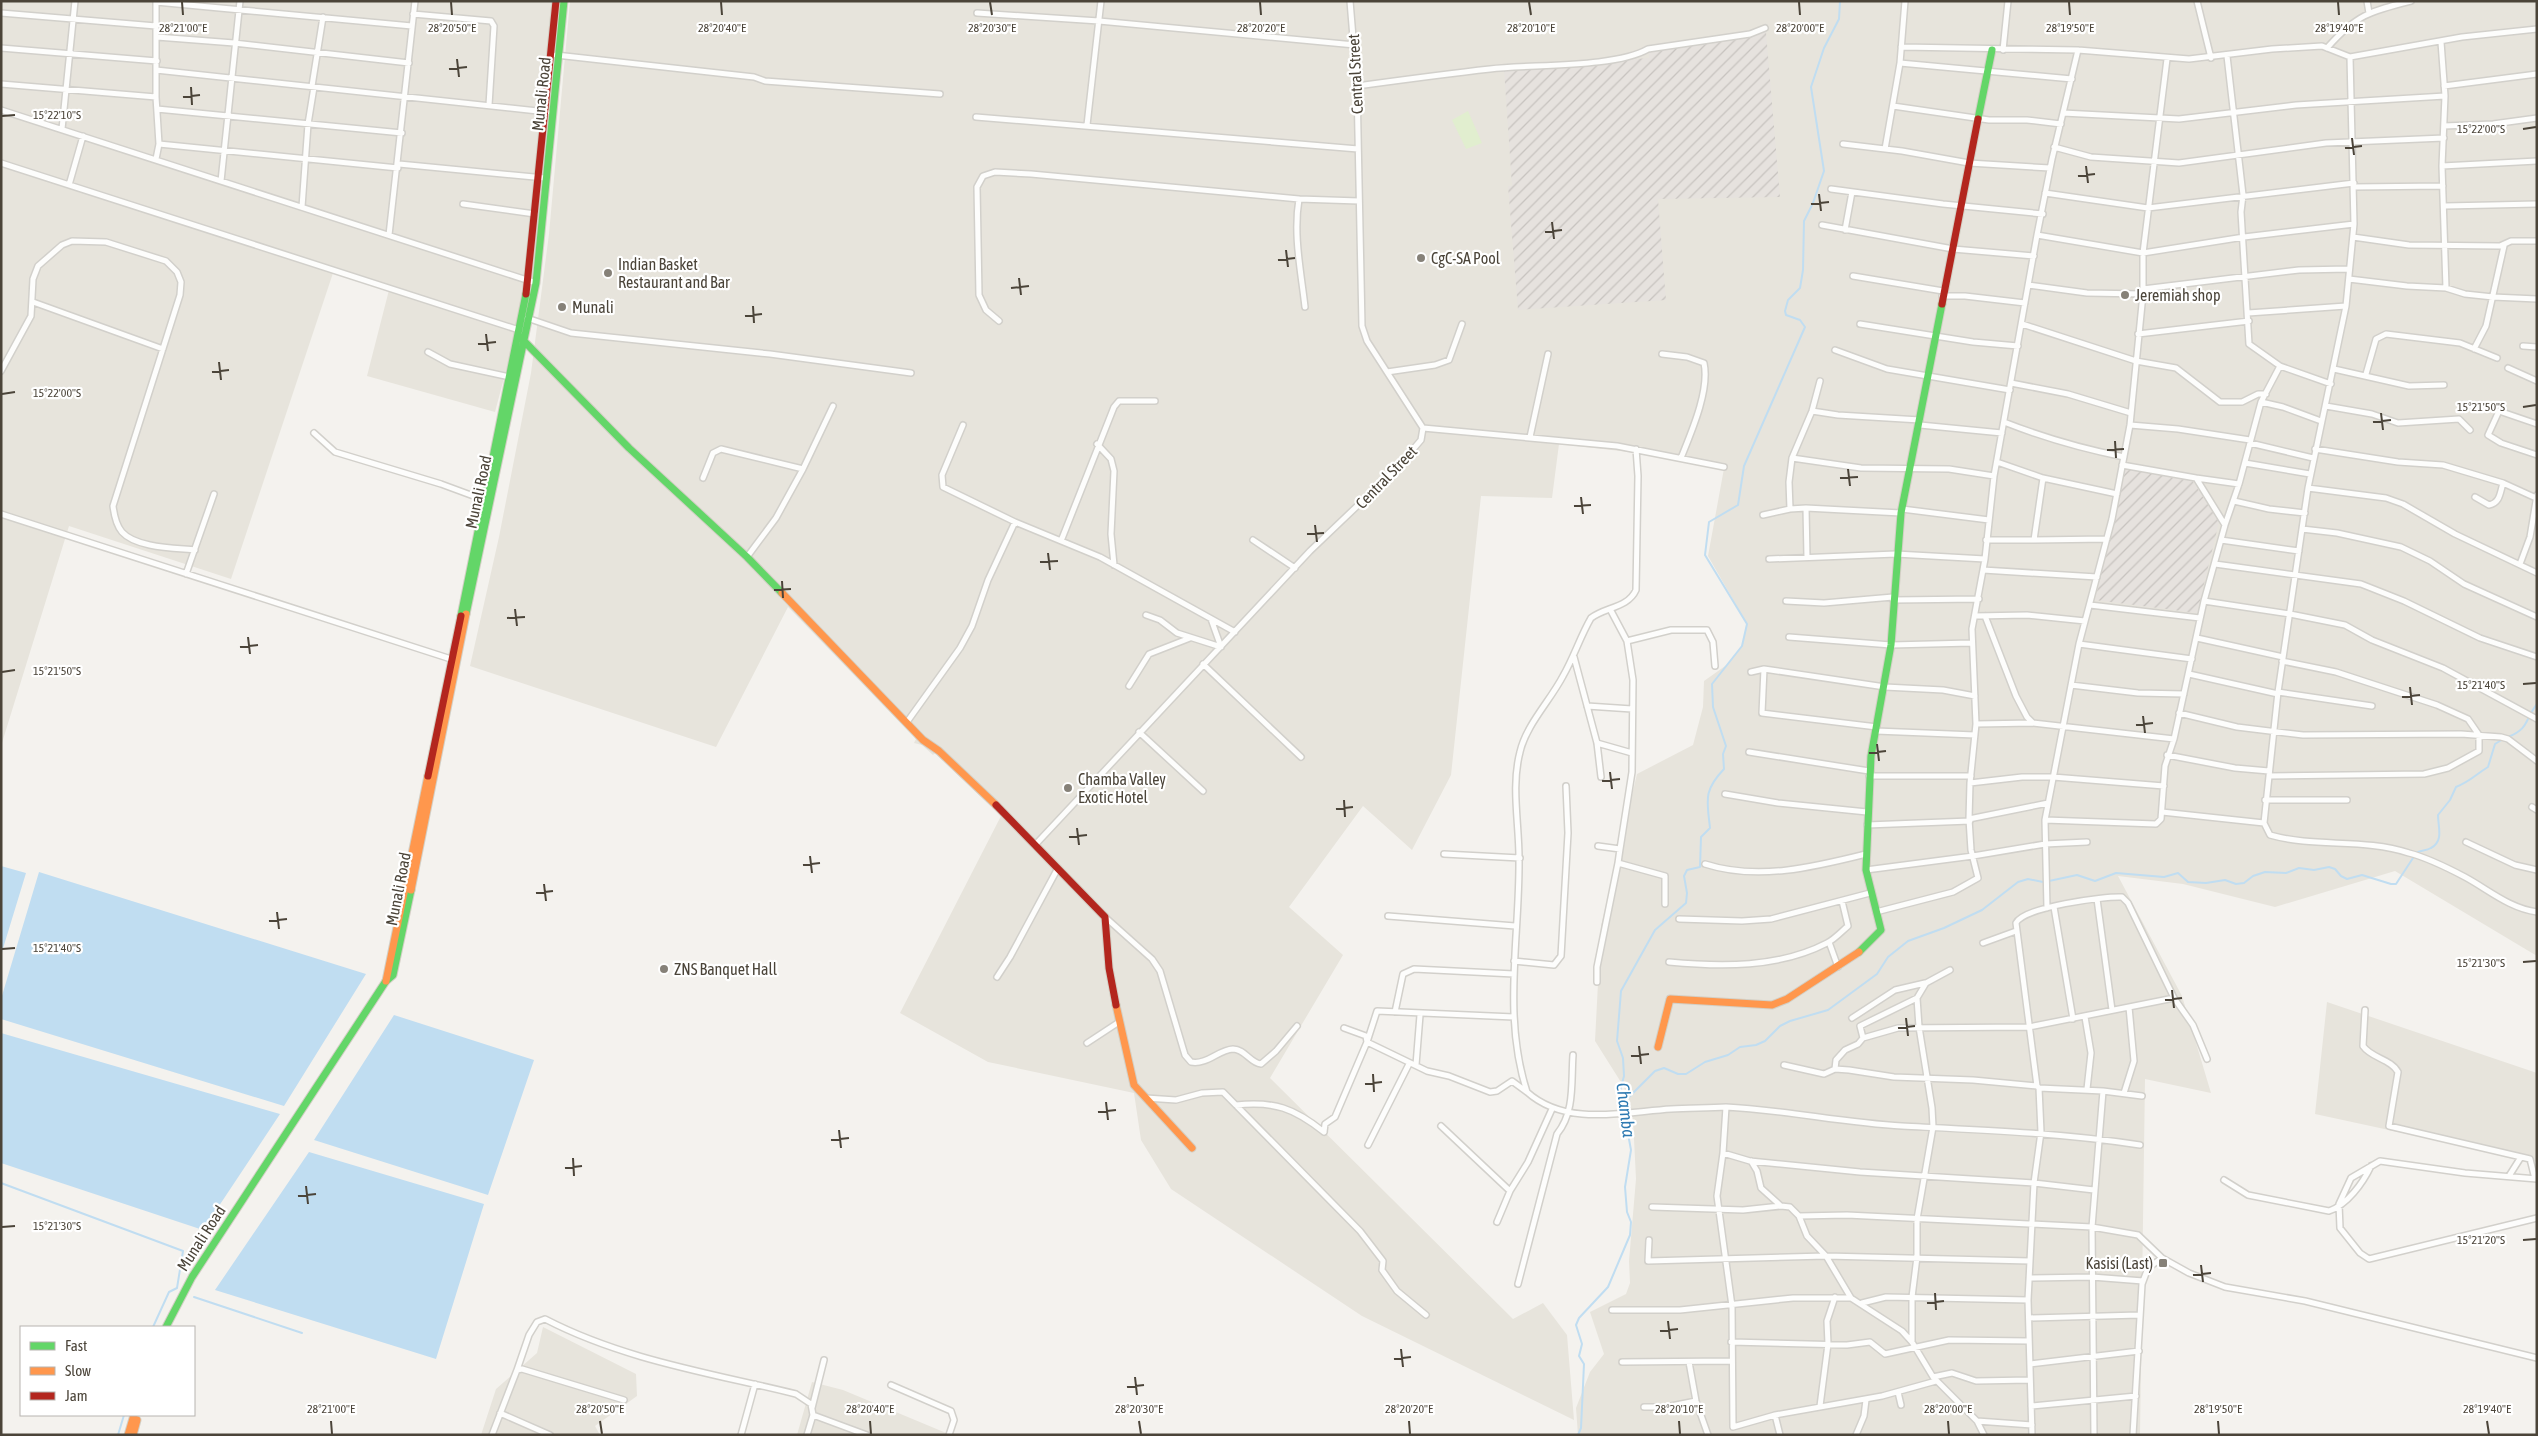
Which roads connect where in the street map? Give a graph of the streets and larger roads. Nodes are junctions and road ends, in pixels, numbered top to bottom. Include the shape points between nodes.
1 (75, 1) edge
2 (156, 1) edge
3 (240, 1) edge
4 (415, 1) edge
5 (556, 1) edge
6 (564, 1) edge
7 (1101, 1) edge
8 (1905, 1) edge
9 (2008, 1) edge
10 (2197, 1) edge
11 (2367, 1) edge
12 (2411, 1) edge
13 (1352, 2) edge
14 (239, 9) junction
15 (1, 13) edge
16 (977, 13) dead end
17 (2369, 13) junction
18 (414, 14) junction
19 (323, 17) junction
20 (72, 19) junction
21 (1099, 21) junction
22 (156, 26) junction
23 (412, 26) junction
24 (1765, 28) dead end
25 (2537, 28) edge
26 (157, 37) junction
27 (2441, 42) junction
28 (234, 43) junction
29 (1355, 45) junction
30 (1901, 47) junction
31 (1, 48) edge
32 (2327, 48) junction
33 (1992, 50) junction
34 (2003, 50) junction
35 (2078, 50) junction
36 (317, 52) junction
37 (68, 54) junction
38 (551, 54) junction
39 (559, 56) junction
40 (2227, 56) junction
41 (2350, 56) junction
42 (2211, 58) junction
43 (2167, 59) junction
44 (157, 61) junction
45 (409, 63) junction
46 (1900, 63) junction
47 (156, 70) junction
48 (1986, 73) junction
49 (2537, 74) edge
50 (231, 78) junction
51 (2072, 79) junction
52 (1, 84) edge
53 (313, 86) junction
54 (1357, 86) junction
55 (2444, 86) junction
56 (65, 90) junction
57 (940, 94) dead end
58 (2445, 96) junction
59 (156, 97) junction
60 (405, 98) junction
61 (2351, 100) junction
62 (488, 105) junction
63 (1893, 106) junction
64 (157, 109) junction
65 (1, 110) edge
66 (549, 113) junction
67 (2063, 113) junction
68 (2233, 114) junction
69 (228, 116) junction
70 (976, 117) dead end
71 (2160, 117) junction
72 (1978, 118) junction
73 (2537, 118) edge
74 (308, 124) junction
75 (2060, 124) junction
76 (1086, 125) junction
77 (2444, 126) junction
78 (62, 129) junction
79 (402, 133) junction
80 (83, 136) junction
81 (2444, 138) junction
82 (2352, 142) junction
83 (159, 144) junction
84 (1842, 144) dead end
85 (2054, 147) junction
86 (1358, 149) junction
87 (1885, 149) junction
88 (224, 151) junction
89 (2238, 154) junction
90 (156, 159) junction
91 (306, 159) junction
92 (2156, 161) junction
93 (2537, 161) edge
94 (1, 163) edge
95 (1969, 163) junction
96 (398, 166) junction
97 (2442, 166) junction
98 (2050, 168) junction
99 (542, 178) junction
100 (221, 181) junction
101 (69, 185) junction
102 (2354, 185) junction
103 (2443, 186) junction
104 (1831, 189) dead end
105 (1852, 192) junction
106 (2046, 193) junction
107 (2243, 195) junction
108 (1299, 199) junction
109 (1359, 201) junction
110 (463, 204) dead end
111 (2537, 204) edge
112 (1963, 205) junction
113 (2445, 206) junction
114 (302, 207) junction
115 (2148, 208) junction
116 (535, 214) junction
117 (2043, 214) junction
118 (2354, 224) junction
119 (1822, 225) dead end
120 (1845, 230) junction
121 (389, 235) junction
122 (2038, 235) junction
123 (2244, 237) junction
124 (2353, 237) junction
125 (2537, 240) edge
126 (2446, 245) junction
127 (2504, 246) junction
128 (1953, 249) junction
129 (2143, 253) junction
130 (2034, 256) junction
131 (2350, 269) junction
132 (1853, 276) dead end
133 (2246, 276) junction
134 (2349, 279) junction
135 (528, 281) junction
136 (536, 283) junction
137 (2028, 285) junction
138 (2446, 288) junction
139 (2143, 291) junction
140 (1943, 293) junction
141 (2493, 297) junction
142 (2537, 300) edge
143 (33, 302) junction
144 (2026, 303) junction
145 (2346, 306) junction
146 (1305, 307) dead end
147 (2248, 313) junction
148 (525, 317) junction
149 (999, 321) dead end
150 (2249, 321) junction
151 (1462, 324) dead end
152 (1860, 324) dead end
153 (2022, 324) junction
154 (519, 332) junction
155 (2138, 334) junction
156 (1935, 336) junction
157 (524, 342) junction
158 (2018, 346) junction
159 (2523, 346) dead end
160 (2537, 347) edge
161 (2474, 348) junction
162 (163, 349) junction
163 (1834, 350) dead end
164 (428, 352) dead end
165 (1548, 354) dead end
166 (1662, 354) dead end
167 (2497, 358) dead end
168 (2136, 361) junction
169 (2280, 366) junction
170 (2508, 368) dead end
171 (2334, 369) junction
172 (1, 371) edge
173 (1387, 372) junction
174 (911, 373) dead end
175 (2366, 374) junction
176 (510, 377) junction
177 (1928, 378) junction
178 (1820, 381) dead end
179 (2537, 381) edge
180 (2011, 383) junction
181 (2331, 384) junction
182 (2444, 385) dead end
183 (2010, 390) junction
184 (2266, 394) junction
185 (1155, 401) dead end
186 (2261, 402) junction
187 (833, 406) dead end
188 (2326, 406) junction
189 (1812, 411) junction
190 (2130, 413) junction
191 (2321, 420) junction
192 (2004, 422) junction
193 (1920, 423) junction
194 (2537, 424) edge
195 (963, 425) dead end
196 (2130, 425) junction
197 (1423, 428) junction
198 (2470, 430) dead end
199 (314, 433) dead end
200 (2002, 433) junction
201 (1530, 437) junction
202 (2250, 442) junction
203 (1097, 444) junction
204 (1636, 449) junction
205 (2315, 449) junction
206 (2537, 455) edge
207 (2124, 457) junction
208 (1681, 458) junction
209 (1792, 458) junction
210 (2313, 458) junction
211 (1997, 462) junction
212 (2246, 463) junction
213 (2122, 465) junction
214 (1724, 467) dead end
215 (1911, 467) junction
216 (803, 469) junction
217 (2310, 474) junction
218 (1994, 476) junction
219 (702, 478) dead end
220 (2043, 478) junction
221 (2196, 478) junction
222 (2504, 483) junction
223 (2239, 484) junction
224 (2308, 488) junction
225 (214, 494) dead end
226 (2118, 494) junction
227 (2536, 496) edge
228 (2474, 497) dead end
229 (487, 501) junction
230 (2234, 501) junction
231 (1806, 508) junction
232 (1790, 509) junction
233 (1902, 511) junction
234 (2305, 513) junction
235 (1, 514) edge
236 (1763, 515) dead end
237 (1989, 520) junction
238 (1015, 522) junction
239 (2225, 525) junction
240 (2534, 527) edge
241 (2302, 529) junction
242 (2107, 539) junction
243 (1253, 540) dead end
244 (1986, 540) junction
245 (2034, 540) junction
246 (2221, 540) junction
247 (1061, 541) junction
248 (195, 550) junction
249 (2298, 551) junction
250 (1896, 554) junction
251 (747, 557) junction
252 (1807, 557) junction
253 (1985, 559) junction
254 (1769, 560) dead end
255 (2215, 564) junction
256 (2520, 564) junction
257 (1114, 565) junction
258 (1295, 568) junction
259 (1983, 570) junction
260 (2537, 573) edge
261 (186, 574) junction
262 (2296, 575) junction
263 (2098, 577) junction
264 (1893, 599) junction
265 (1786, 600) dead end
266 (1979, 600) junction
267 (2204, 601) junction
268 (2090, 605) junction
269 (1610, 609) junction
270 (2290, 614) junction
271 (1146, 615) dead end
272 (1975, 616) junction
273 (1985, 616) junction
274 (2537, 616) edge
275 (1210, 618) junction
276 (2200, 618) junction
277 (2085, 621) junction
278 (1235, 632) junction
279 (1789, 637) dead end
280 (1191, 638) junction
281 (2197, 638) junction
282 (1627, 640) junction
283 (1972, 643) junction
284 (2079, 644) junction
285 (1891, 645) junction
286 (1221, 647) junction
287 (1574, 656) junction
288 (2537, 657) edge
289 (2283, 659) junction
290 (454, 660) junction
291 (2192, 660) junction
292 (1204, 664) junction
293 (1714, 666) dead end
294 (1764, 669) junction
295 (1751, 672) dead end
296 (2189, 674) junction
297 (2071, 685) junction
298 (1129, 686) dead end
299 (1885, 687) junction
300 (2278, 693) junction
301 (2184, 694) junction
302 (1975, 696) junction
303 (1586, 706) junction
304 (2372, 706) dead end
305 (1632, 709) junction
306 (2180, 713) junction
307 (2537, 719) edge
308 (907, 722) junction
309 (2033, 723) junction
310 (1976, 724) junction
311 (2065, 726) junction
312 (1876, 729) junction
313 (1139, 732) junction
314 (2274, 732) junction
315 (1975, 735) junction
316 (2479, 735) junction
317 (2174, 739) junction
318 (1597, 743) junction
319 (1749, 752) dead end
320 (1632, 753) junction
321 (2167, 755) junction
322 (1301, 757) dead end
323 (2537, 761) edge
324 (1869, 773) junction
325 (2269, 774) junction
326 (1971, 776) junction
327 (1601, 777) dead end
328 (2053, 777) junction
329 (1970, 783) junction
330 (1566, 786) dead end
331 (2164, 786) junction
332 (1203, 791) dead end
333 (1725, 794) dead end
334 (2265, 800) junction
335 (2348, 800) dead end
336 (2048, 803) junction
337 (1867, 812) junction
338 (2162, 812) junction
339 (1970, 820) junction
340 (2045, 820) junction
341 (2264, 823) junction
342 (1867, 826) junction
343 (2088, 842) dead end
344 (2466, 842) dead end
345 (1036, 844) junction
346 (2046, 844) junction
347 (1598, 846) dead end
348 (1620, 848) junction
349 (1444, 854) dead end
350 (1866, 854) junction
351 (1973, 856) junction
352 (1520, 858) junction
353 (1618, 863) junction
354 (1705, 864) dead end
355 (1058, 868) junction
356 (1866, 870) junction
357 (2537, 870) edge
358 (1870, 892) junction
359 (2097, 899) junction
360 (1842, 901) junction
361 (1665, 904) dead end
362 (2054, 906) junction
363 (2047, 908) junction
364 (1876, 912) junction
365 (2537, 912) edge
366 (1388, 916) dead end
367 (1105, 917) junction
368 (1679, 919) dead end
369 (1515, 926) junction
370 (2016, 931) junction
371 (1829, 942) junction
372 (1984, 943) dead end
373 (1514, 961) junction
374 (1669, 962) dead end
375 (1838, 967) junction
376 (1950, 970) dead end
377 (1514, 974) junction
378 (997, 977) dead end
379 (1597, 982) dead end
380 (1926, 983) junction
381 (1917, 998) junction
382 (2174, 998) junction
383 (2129, 1007) junction
384 (2112, 1010) junction
385 (2365, 1010) dead end
386 (1395, 1012) junction
387 (1420, 1015) junction
388 (2085, 1016) junction
389 (1514, 1017) junction
390 (1852, 1018) dead end
391 (2073, 1019) junction
392 (1119, 1022) junction
393 (1297, 1026) dead end
394 (1919, 1027) junction
395 (1344, 1028) dead end
396 (2029, 1028) junction
397 (1863, 1038) junction
398 (1367, 1042) junction
399 (1087, 1043) dead end
400 (1658, 1047) dead end
401 (1573, 1055) dead end
402 (2207, 1059) dead end
403 (1409, 1064) junction
404 (1416, 1065) junction
405 (1784, 1065) dead end
406 (1835, 1069) junction
407 (1928, 1080) junction
408 (2038, 1087) junction
409 (2087, 1089) junction
410 (2103, 1091) junction
411 (1527, 1092) junction
412 (2124, 1093) junction
413 (2142, 1096) dead end
414 (1146, 1098) junction
415 (1236, 1104) junction
416 (1726, 1107) junction
417 (1552, 1109) junction
418 (1570, 1112) junction
419 (1441, 1126) dead end
420 (1933, 1127) junction
421 (2041, 1132) junction
422 (2100, 1138) junction
423 (1368, 1145) dead end
424 (2140, 1145) dead end
425 (1192, 1148) dead end
426 (1723, 1153) junction
427 (2521, 1157) junction
428 (1750, 1161) junction
429 (2371, 1166) junction
430 (2509, 1176) junction
431 (1924, 1178) junction
432 (2536, 1179) edge
433 (2224, 1180) dead end
434 (2034, 1182) junction
435 (2094, 1190) junction
436 (1510, 1191) junction
437 (2339, 1204) junction
438 (1781, 1206) junction
439 (1652, 1207) dead end
440 (1718, 1210) junction
441 (1799, 1216) junction
442 (1917, 1218) junction
443 (2537, 1218) edge
444 (1497, 1222) dead end
445 (2031, 1223) junction
446 (2092, 1227) junction
447 (1648, 1240) dead end
448 (1826, 1256) junction
449 (1917, 1257) junction
450 (2162, 1258) junction
451 (1725, 1259) junction
452 (2030, 1260) junction
453 (2092, 1277) junction
454 (2029, 1278) junction
455 (2143, 1281) junction
456 (188, 1284) junction
457 (1518, 1284) dead end
458 (1835, 1297) junction
459 (1912, 1297) junction
460 (1851, 1298) junction
461 (2028, 1300) junction
462 (1862, 1303) junction
463 (1732, 1306) junction
464 (1612, 1310) dead end
465 (1426, 1315) dead end
466 (2140, 1315) junction
467 (2092, 1316) junction
468 (2029, 1318) junction
469 (162, 1326) edge
470 (167, 1326) edge
471 (2029, 1341) junction
472 (1731, 1342) junction
473 (1912, 1342) junction
474 (1828, 1344) junction
475 (1916, 1349) junction
476 (2138, 1351) junction
477 (2092, 1358) junction
478 (2537, 1358) edge
479 (824, 1360) dead end
480 (1731, 1360) junction
481 (1622, 1362) dead end
482 (1689, 1362) junction
483 (2030, 1364) junction
484 (517, 1370) junction
485 (1934, 1379) junction
486 (2030, 1380) junction
487 (754, 1384) junction
488 (891, 1385) dead end
489 (1898, 1392) junction
490 (2136, 1396) junction
491 (2094, 1398) junction
492 (624, 1400) dead end
493 (1866, 1400) junction
494 (1696, 1401) junction
495 (1901, 1405) dead end
496 (1820, 1406) junction
497 (2031, 1406) junction
498 (1644, 1407) dead end
499 (812, 1412) junction
500 (500, 1413) junction
501 (1775, 1415) junction
502 (134, 1416) edge
503 (138, 1416) edge
504 (1977, 1421) junction
505 (2032, 1425) junction
506 (128, 1435) edge
507 (133, 1435) edge
508 (492, 1435) edge
509 (550, 1435) edge
510 (741, 1435) edge
511 (807, 1435) edge
512 (867, 1435) edge
513 (949, 1435) edge
514 (1708, 1435) edge
515 (1780, 1435) edge
516 (1856, 1435) edge
517 (1984, 1435) edge
518 (2032, 1435) edge
519 (2094, 1435) edge
520 (2133, 1435) edge

1 - 20 street
2 - 14 street
2 - 22 street
3 - 14 street
4 - 18 street
5 - 38 street, Munali Road
6 - 39 street, Munali Road
7 - 21 street
8 - 30 street
9 - 34 street
10 - 42 street
11 - 17 street
12 - 17 street
13 - 29 street, Central Street
14 - 19 street
14 - 28 street
15 - 20 street
16 - 21 street
17 - 32 street via 2356,20
18 - 23 street
18 - 62 street via 491,21 494,26
19 - 23 street
19 - 36 street
20 - 22 street
20 - 37 street
21 - 29 street
21 - 76 street
22 - 26 street
23 - 45 street
24 - 54 street via 1750,34 1648,48 1615,60 1490,69
25 - 27 street
26 - 28 street
26 - 44 street
27 - 41 street
27 - 55 street
28 - 36 street
28 - 50 street
29 - 54 street, Central Street
30 - 33 street
30 - 46 street
31 - 37 street
32 - 40 street via 2272,49
32 - 41 street
33 - 34 street
33 - 48 street
34 - 35 street
35 - 43 street
35 - 51 street
36 - 45 street
36 - 53 street
37 - 44 street
37 - 56 street
38 - 39 street
38 - 66 street, Munali Road
39 - 57 street via 754,77 765,81
39 - 66 street, Munali Road
40 - 42 street
40 - 68 street
41 - 61 street
42 - 43 street
43 - 71 street
44 - 47 street
45 - 60 street
46 - 48 street
46 - 63 street
47 - 50 street
47 - 59 street
48 - 51 street
48 - 72 street
49 - 55 street
50 - 53 street
50 - 69 street
51 - 67 street
52 - 56 street
53 - 60 street
53 - 74 street
54 - 86 street, Central Street
55 - 58 street
56 - 59 street
56 - 78 street
58 - 61 street
58 - 77 street
59 - 64 street
60 - 62 street
60 - 79 street
61 - 68 street
61 - 82 street
62 - 66 street
63 - 72 street
63 - 87 street
64 - 69 street
64 - 83 street
65 - 78 street
66 - 99 street, Munali Road
67 - 71 street
67 - 75 street
68 - 71 street via 2178,119
68 - 89 street
69 - 74 street
69 - 88 street
70 - 76 street
71 - 92 street
72 - 75 street
72 - 95 street
73 - 77 street
74 - 79 street
74 - 91 street
75 - 85 street
76 - 86 street
77 - 81 street
78 - 80 street
79 - 96 street
80 - 90 street
80 - 101 street
81 - 82 street
81 - 97 street
82 - 89 street
82 - 102 street
83 - 88 street
83 - 90 street
84 - 87 street
85 - 92 street via 2091,157
85 - 98 street
86 - 109 street, Central Street
87 - 95 street
88 - 91 street
88 - 100 street
89 - 92 street via 2179,163
89 - 107 street
90 - 100 street
91 - 96 street
91 - 114 street
92 - 115 street
93 - 97 street
94 - 101 street
95 - 98 street
95 - 112 street
96 - 99 street
96 - 121 street
97 - 103 street
98 - 106 street
99 - 116 street, Munali Road
99 - 136 street, Munali Road
100 - 114 street
101 - 154 street
102 - 103 street
102 - 107 street
102 - 118 street
103 - 113 street
104 - 105 street
105 - 112 street
105 - 120 street
106 - 115 street
106 - 117 street
107 - 115 street
107 - 123 street
108 - 109 street
108 - 146 street via 1296,223
108 - 149 street via 1031,174 995,172 983,176 977,186 978,286 986,310
109 - 173 street, Central Street via 1362,326 1367,341
110 - 116 street
111 - 113 street
112 - 117 street
112 - 128 street
113 - 126 street
114 - 121 street
115 - 129 street
116 - 135 street, Munali Road
117 - 122 street
118 - 123 street
118 - 124 street
119 - 120 street
120 - 128 street
121 - 135 street
122 - 129 street
122 - 130 street
123 - 129 street
123 - 133 street
124 - 126 street via 2409,245
124 - 131 street
125 - 127 street via 2511,241
126 - 127 street
126 - 138 street
127 - 141 street
128 - 130 street
128 - 140 street
129 - 139 street
130 - 137 street
131 - 133 street
131 - 134 street
132 - 140 street
133 - 139 street
133 - 147 street
134 - 138 street
134 - 145 street
135 - 136 street
135 - 148 street, Munali Road
136 - 148 street, Munali Road
137 - 139 street via 2087,293
137 - 144 street
138 - 141 street
139 - 155 street
140 - 144 street
140 - 156 street
141 - 142 street
141 - 161 street via 2486,326
143 - 162 street
143 - 162 street via 38,266 72,241 106,242 166,261 178,272 181,282
143 - 172 street via 26,327
144 - 153 street
145 - 147 street
145 - 171 street
147 - 150 street
148 - 154 street, Munali Road
148 - 157 street, Munali Road
148 - 174 street via 570,333
150 - 155 street
150 - 169 street via 2250,347
151 - 173 street via 1449,360
152 - 156 street
153 - 158 street
153 - 168 street
154 - 157 street
154 - 176 street, Munali Road
155 - 168 street
156 - 158 street
156 - 177 street
157 - 229 street, Munali Road
157 - 251 street via 628,448
158 - 180 street
159 - 160 street
161 - 167 street
161 - 175 street via 2460,343 2386,334 2376,339
162 - 248 street via 113,506 114,516 122,532 130,538 151,545
163 - 177 street
164 - 176 street via 450,364
165 - 201 street
166 - 208 street via 1696,359 1704,363 1706,371 1699,407
168 - 184 street via 2181,370 2220,402 2242,402 2258,394
168 - 190 street
169 - 181 street
169 - 184 street
170 - 179 street
171 - 175 street
171 - 181 street
173 - 197 street, Central Street
175 - 182 street via 2409,386
176 - 229 street, Munali Road
177 - 183 street
177 - 193 street
178 - 189 street
180 - 183 street
180 - 190 street via 2068,394
181 - 188 street
183 - 192 street
184 - 186 street
185 - 203 street via 1119,401 1109,414
186 - 191 street
186 - 202 street
187 - 216 street
188 - 191 street
188 - 198 street via 2372,414 2398,423 2459,420
189 - 193 street
189 - 209 street
190 - 196 street
191 - 205 street
192 - 200 street
192 - 207 street via 2073,446
193 - 200 street
193 - 215 street
194 - 206 street via 2498,411 2488,435
195 - 238 street via 942,475 943,487
196 - 202 street via 2178,429
196 - 207 street
197 - 201 street
197 - 258 street, Central Street via 1421,440 1398,468
199 - 229 street via 335,452
200 - 211 street
201 - 204 street
202 - 210 street
202 - 212 street
203 - 247 street
203 - 257 street via 1111,459 1114,471
204 - 208 street
204 - 269 street via 1636,590 1625,603
205 - 210 street
205 - 222 street via 2398,462 2443,465
207 - 213 street
208 - 214 street
209 - 215 street via 1861,468
209 - 232 street
210 - 217 street
211 - 218 street
211 - 220 street
212 - 217 street
212 - 223 street
213 - 221 street
213 - 226 street
215 - 218 street
215 - 233 street
216 - 219 street via 721,449 713,454
216 - 251 street via 776,518
217 - 224 street
218 - 237 street
220 - 226 street
220 - 245 street
221 - 223 street
221 - 239 street
222 - 227 street
222 - 228 street via 2494,504 2489,505
223 - 230 street
224 - 234 street
224 - 256 street via 2386,498
225 - 248 street
226 - 242 street
227 - 240 street
229 - 290 street, Munali Road
230 - 234 street
230 - 239 street
231 - 232 street
231 - 233 street
231 - 252 street
232 - 236 street
233 - 237 street
233 - 250 street
234 - 241 street
235 - 261 street
237 - 244 street
238 - 247 street
238 - 308 street via 988,580 972,626
239 - 246 street
240 - 256 street
241 - 249 street
241 - 274 street via 2401,547 2430,561 2464,584
242 - 245 street
242 - 263 street
243 - 258 street
244 - 245 street
244 - 253 street
246 - 249 street
246 - 255 street
247 - 257 street
248 - 261 street
249 - 262 street
250 - 252 street
250 - 253 street
250 - 264 street
251 - 308 street
252 - 254 street
253 - 259 street
255 - 262 street
255 - 267 street
256 - 260 street
257 - 275 street
258 - 278 street, Central Street
259 - 263 street
259 - 266 street
261 - 290 street
262 - 270 street
262 - 288 street via 2360,584 2404,601 2480,638
263 - 268 street
264 - 265 street
264 - 266 street
264 - 285 street
266 - 272 street
267 - 270 street
267 - 276 street
268 - 276 street
268 - 277 street
269 - 282 street
269 - 287 street via 1592,618
270 - 289 street
270 - 307 street via 2345,625 2443,668
271 - 280 street
272 - 273 street
272 - 283 street
273 - 277 street via 2027,615
273 - 309 street via 2016,696
275 - 278 street
275 - 286 street
276 - 281 street
277 - 284 street
278 - 286 street, Central Street
279 - 285 street
280 - 286 street
280 - 298 street via 1148,654
281 - 289 street
281 - 291 street
282 - 293 street via 1671,630 1707,630 1713,642
282 - 305 street via 1633,680
283 - 285 street
283 - 302 street
284 - 291 street
284 - 297 street
285 - 299 street
286 - 292 street, Central Street
287 - 303 street
287 - 352 street via 1520,750 1516,774
289 - 300 street
289 - 316 street via 2336,672 2437,705 2468,719
290 - 456 street, Munali Road via 386,981
291 - 296 street
292 - 313 street, Central Street
292 - 322 street
294 - 295 street
294 - 299 street
294 - 312 street via 1762,713
296 - 300 street
296 - 301 street
297 - 301 street via 2138,693
297 - 311 street
299 - 302 street via 1943,690
299 - 312 street
300 - 304 street
300 - 314 street
301 - 306 street
302 - 310 street
303 - 305 street
303 - 318 street
305 - 320 street
306 - 314 street
306 - 317 street
308 - 345 street via 921,742 939,750
309 - 310 street
309 - 311 street
310 - 315 street
311 - 317 street
311 - 328 street
312 - 315 street
312 - 324 street
313 - 332 street
313 - 345 street, Central Street
314 - 316 street via 2344,736
314 - 325 street
315 - 326 street
316 - 323 street via 2508,739
316 - 325 street via 2479,751 2438,771 2424,774
317 - 321 street
318 - 320 street
318 - 327 street
319 - 324 street
320 - 348 street via 1630,791
321 - 325 street
321 - 331 street
324 - 326 street
324 - 337 street
325 - 334 street
326 - 329 street
328 - 329 street
328 - 331 street
328 - 336 street
329 - 339 street
330 - 373 street via 1568,832 1561,956 1554,965
331 - 338 street
333 - 337 street
334 - 335 street
334 - 341 street
336 - 339 street
336 - 340 street
337 - 342 street
338 - 340 street via 2156,824
338 - 341 street
339 - 342 street
339 - 351 street
340 - 346 street
341 - 365 street via 2270,835 2288,840 2371,844 2410,853 2465,877 2512,905
342 - 350 street
343 - 346 street
344 - 357 street via 2515,865
345 - 355 street
346 - 351 street
346 - 363 street
347 - 348 street
348 - 353 street
349 - 352 street
350 - 354 street via 1792,871 1732,869
350 - 356 street
351 - 356 street
351 - 364 street via 1978,878 1964,888
352 - 369 street
353 - 361 street via 1665,876
353 - 379 street via 1597,966
355 - 367 street
355 - 378 street
356 - 358 street
358 - 360 street
358 - 364 street
359 - 362 street
359 - 382 street via 2122,898 2128,903
359 - 384 street
360 - 368 street via 1771,919
360 - 371 street via 1848,926
362 - 363 street
362 - 391 street
363 - 370 street via 2019,918
364 - 375 street via 1881,930 1855,956
366 - 369 street
367 - 392 street via 1109,968
367 - 393 street via 1152,959 1160,971 1185,1055 1191,1062 1202,1062 1232,1049 1261,1064
369 - 373 street
370 - 372 street
370 - 396 street
371 - 374 street via 1762,962 1728,966
371 - 375 street
373 - 377 street
375 - 400 street via 1772,1005 1670,999
376 - 380 street
377 - 386 street via 1414,969 1403,974
377 - 389 street
380 - 381 street
380 - 390 street via 1894,990
381 - 394 street
381 - 397 street via 1860,1026
382 - 383 street
382 - 402 street via 2193,1026
383 - 384 street
383 - 412 street via 2134,1061
384 - 388 street
385 - 427 street via 2363,1046 2398,1072 2389,1126
386 - 387 street
386 - 398 street via 1376,1012
387 - 389 street
387 - 404 street
388 - 391 street
388 - 409 street via 2091,1053
389 - 411 street
391 - 396 street
392 - 399 street
392 - 414 street via 1134,1085
394 - 396 street
394 - 397 street via 1898,1028
394 - 407 street
395 - 398 street via 1366,1036
396 - 408 street
397 - 406 street via 1841,1054
398 - 403 street
398 - 415 street via 1335,1117 1325,1124 1324,1132 1306,1118 1280,1106
401 - 418 street
403 - 404 street
403 - 423 street
404 - 411 street via 1490,1092 1512,1081
405 - 406 street via 1824,1074
406 - 407 street
407 - 408 street via 1973,1080
407 - 420 street
408 - 409 street
408 - 421 street
409 - 410 street
410 - 412 street
410 - 422 street
411 - 417 street
412 - 413 street
414 - 415 street via 1176,1100 1217,1091 1223,1092
414 - 425 street
415 - 465 street via 1360,1231 1383,1261 1382,1270 1397,1291
416 - 418 street via 1622,1114
416 - 420 street
416 - 426 street
417 - 418 street
417 - 436 street via 1528,1162
418 - 457 street via 1557,1134
419 - 436 street
420 - 421 street
420 - 431 street
421 - 422 street
421 - 434 street
422 - 424 street
422 - 435 street
426 - 428 street
426 - 440 street
427 - 430 street
427 - 432 street via 2530,1159
428 - 431 street
428 - 438 street via 1757,1171 1761,1188
429 - 430 street via 2380,1161
429 - 437 street via 2357,1188
429 - 437 street via 2351,1178
430 - 432 street
431 - 434 street
431 - 442 street
433 - 437 street via 2248,1195 2298,1206 2329,1211
434 - 435 street
434 - 445 street
435 - 446 street
436 - 444 street
437 - 443 street via 2340,1228 2369,1259
438 - 440 street
438 - 441 street via 1790,1207
439 - 440 street
440 - 451 street
441 - 442 street
441 - 448 street via 1807,1236
442 - 445 street
442 - 449 street
445 - 446 street
445 - 452 street
446 - 450 street via 2138,1235
446 - 453 street
447 - 451 street via 1648,1261
448 - 449 street
448 - 451 street
448 - 460 street
449 - 452 street
449 - 459 street
450 - 455 street via 2148,1268
450 - 478 street via 2189,1273 2225,1286 2306,1301
451 - 463 street
452 - 454 street
453 - 454 street
453 - 455 street
453 - 467 street
454 - 461 street
455 - 466 street
456 - 469 street, Munali Road via 182,1287
456 - 470 street, Munali Road
458 - 460 street
458 - 463 street via 1793,1298
458 - 474 street via 1827,1322
459 - 461 street
459 - 462 street
459 - 473 street
460 - 462 street
461 - 468 street
462 - 473 street via 1896,1325
463 - 464 street
463 - 472 street
466 - 467 street
466 - 476 street
467 - 468 street
467 - 477 street
468 - 471 street
471 - 475 street via 1949,1340
471 - 483 street
472 - 474 street
472 - 480 street
473 - 475 street
474 - 475 street via 1871,1342 1885,1354
474 - 496 street
475 - 485 street
476 - 477 street
476 - 490 street
477 - 483 street
477 - 491 street
479 - 499 street
480 - 482 street
480 - 501 street via 1733,1427
481 - 482 street
482 - 494 street
483 - 486 street
484 - 487 street via 536,1322 545,1320 637,1357
484 - 492 street
484 - 500 street
485 - 486 street via 1952,1373 1976,1380
485 - 489 street
485 - 504 street
486 - 497 street
487 - 499 street via 796,1394 809,1401
487 - 510 street
488 - 513 street via 951,1412 954,1420
489 - 493 street
489 - 495 street
490 - 491 street
490 - 520 street
491 - 497 street
491 - 519 street
493 - 496 street
493 - 516 street
494 - 498 street via 1666,1407
494 - 514 street
496 - 501 street
497 - 505 street
499 - 511 street
499 - 512 street
500 - 508 street
500 - 509 street
501 - 515 street
502 - 506 street
503 - 507 street
504 - 505 street
504 - 517 street
505 - 518 street

